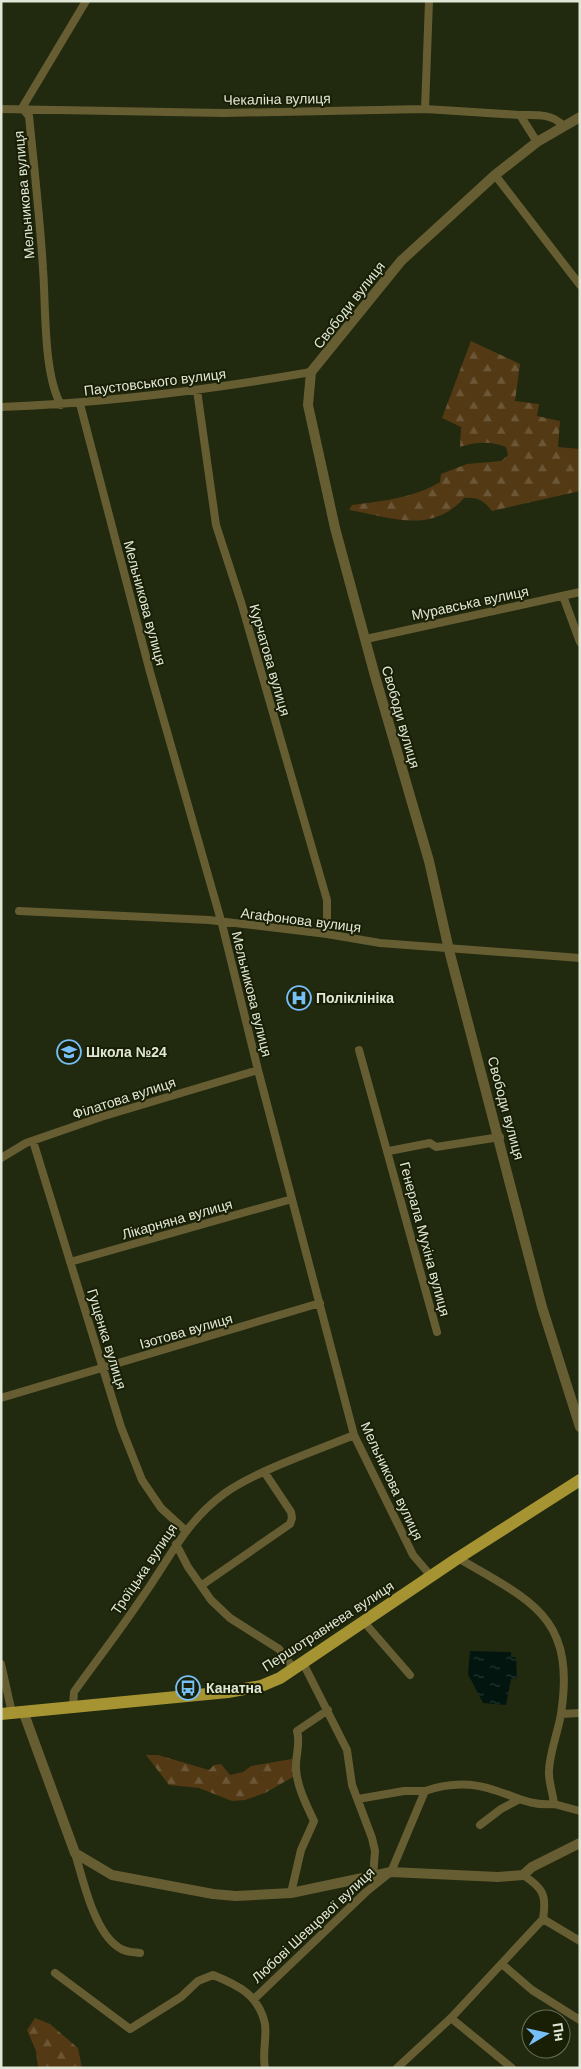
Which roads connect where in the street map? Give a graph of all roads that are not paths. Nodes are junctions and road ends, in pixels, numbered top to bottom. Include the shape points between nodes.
1 (86, 1) edge
2 (429, 1) edge
3 (22, 108) junction
4 (1, 109) edge
5 (425, 109) junction
6 (520, 115) junction
7 (580, 117) edge
8 (563, 126) junction
9 (537, 142) junction
10 (495, 175) junction
11 (580, 285) edge
12 (311, 372) junction
13 (197, 390) junction
14 (80, 404) junction
15 (60, 405) junction
16 (1, 407) edge
17 (580, 592) edge
18 (563, 596) junction
19 (366, 639) junction
20 (580, 642) edge
21 (19, 911) dead end
22 (222, 924) junction
23 (327, 934) junction
24 (449, 950) junction
25 (580, 958) edge
26 (359, 1050) dead end
27 (258, 1070) junction
28 (500, 1137) junction
29 (33, 1141) junction
30 (389, 1151) junction
31 (1, 1158) edge
32 (292, 1199) junction
33 (70, 1262) junction
34 (320, 1303) junction
35 (437, 1332) dead end
36 (103, 1368) junction
37 (1, 1398) edge
38 (580, 1427) edge
39 (354, 1435) junction
40 (265, 1473) junction
41 (580, 1480) edge
42 (185, 1530) junction
43 (176, 1544) junction
44 (458, 1558) junction
45 (431, 1576) junction
46 (202, 1585) junction
47 (364, 1622) junction
48 (1, 1664) edge
49 (299, 1666) junction
50 (410, 1675) dead end
51 (73, 1706) junction
52 (328, 1710) junction
53 (12, 1713) edge
54 (580, 1713) edge
55 (561, 1714) junction
56 (425, 1791) junction
57 (358, 1799) junction
58 (518, 1800) junction
59 (554, 1804) junction
60 (580, 1811) edge
61 (480, 1825) dead end
62 (580, 1843) edge
63 (75, 1853) junction
64 (391, 1872) junction
65 (523, 1875) junction
66 (373, 1878) junction
67 (291, 1893) junction
68 (543, 1919) junction
69 (580, 1941) edge
70 (140, 1953) dead end
71 (502, 1964) junction
72 (55, 1974) dead end
73 (254, 1999) junction
74 (451, 2018) junction
75 (580, 2020) edge
76 (265, 2068) edge
77 (397, 2068) edge
78 (512, 2068) edge

1 - 3 street
2 - 5 street
3 - 4 street, Чекаліна вулиця
3 - 5 street, Чекаліна вулиця via 224,113
3 - 15 street, Мельникова вулиця via 29,116 46,336
5 - 6 street, Чекаліна вулиця
6 - 8 street, Чекаліна вулиця via 550,117
6 - 9 street
7 - 8 street, Свободи вулиця
8 - 9 street, Свободи вулиця
9 - 10 street, Свободи вулиця
10 - 11 street
10 - 12 street, Свободи вулиця via 400,261
12 - 13 street, Паустовського вулиця
12 - 19 street, Свободи вулиця via 308,405 335,528
13 - 14 street, Паустовського вулиця
13 - 23 street, Курчатова вулиця via 216,525 328,900
14 - 15 street, Паустовського вулиця
14 - 22 street, Мельникова вулиця via 150,672
15 - 16 street, Паустовського вулиця
17 - 18 street, Муравська вулиця
18 - 19 street, Муравська вулиця
18 - 20 street
19 - 24 street, Свободи вулиця via 429,861
21 - 22 street, Агафонова вулиця via 208,920
22 - 23 street, Агафонова вулиця
22 - 27 street, Мельникова вулиця
23 - 24 street, Агафонова вулиця
24 - 25 street, Агафонова вулиця
24 - 28 street, Свободи вулиця
26 - 30 street, Генерала Мухіна вулиця
27 - 29 street, Філатова вулиця via 100,1117
27 - 32 street, Мельникова вулиця
28 - 30 street, Генерала Мухіна вулиця via 436,1148 430,1143
28 - 38 street, Свободи вулиця via 542,1306
29 - 31 street, Філатова вулиця
29 - 33 street, Гущенка вулиця
30 - 35 street, Генерала Мухіна вулиця
32 - 33 street, Лікарняна вулиця
32 - 34 street, Мельникова вулиця
33 - 36 street, Гущенка вулиця
34 - 36 street, Ізотова вулиця
34 - 39 street, Мельникова вулиця
36 - 37 street, Ізотова вулиця
36 - 42 street, Гущенка вулиця via 142,1480 161,1508
39 - 40 street, Троїцька вулиця
39 - 45 street, Мельникова вулиця via 413,1555
40 - 42 street, Троїцька вулиця via 226,1493
40 - 46 street via 291,1512 290,1524
41 - 44 main road, Першотравнева вулиця
42 - 43 street, Троїцька вулиця
43 - 46 street
43 - 51 street, Троїцька вулиця via 144,1596 74,1692
44 - 45 main road, Першотравнева вулиця
44 - 55 street via 526,1598 542,1613 553,1630 564,1662
45 - 47 main road, Першотравнева вулиця
46 - 49 street via 223,1612
47 - 49 main road, Першотравнева вулиця
47 - 50 street
48 - 53 street
49 - 51 main road, Першотравнева вулиця via 261,1686 228,1692
49 - 52 street
51 - 53 main road, Першотравнева вулиця
52 - 57 street via 347,1750 352,1785
52 - 67 street via 297,1731 296,1770 314,1821 301,1850
53 - 63 street
54 - 55 street
55 - 59 street via 549,1770
56 - 57 street
56 - 58 street via 461,1784 495,1790
56 - 64 street
57 - 66 street via 375,1851
58 - 59 street via 540,1805
58 - 61 street
59 - 60 street
62 - 65 street, Любові Шевцової вулиця via 532,1867
63 - 67 street, Любові Шевцової вулиця via 112,1875 213,1894
63 - 70 street via 104,1935 117,1947
64 - 65 street, Любові Шевцової вулиця via 498,1878
64 - 66 street, Любові Шевцової вулиця
64 - 73 street, Любові Шевцової вулиця
65 - 68 street via 536,1883 544,1894
66 - 67 street, Любові Шевцової вулиця
68 - 69 street
68 - 71 street
71 - 74 street
71 - 75 street via 532,1990
72 - 73 street via 130,2029 181,1997 198,1981 213,1975 233,1983
73 - 76 street via 265,2025
74 - 77 street
74 - 78 street

